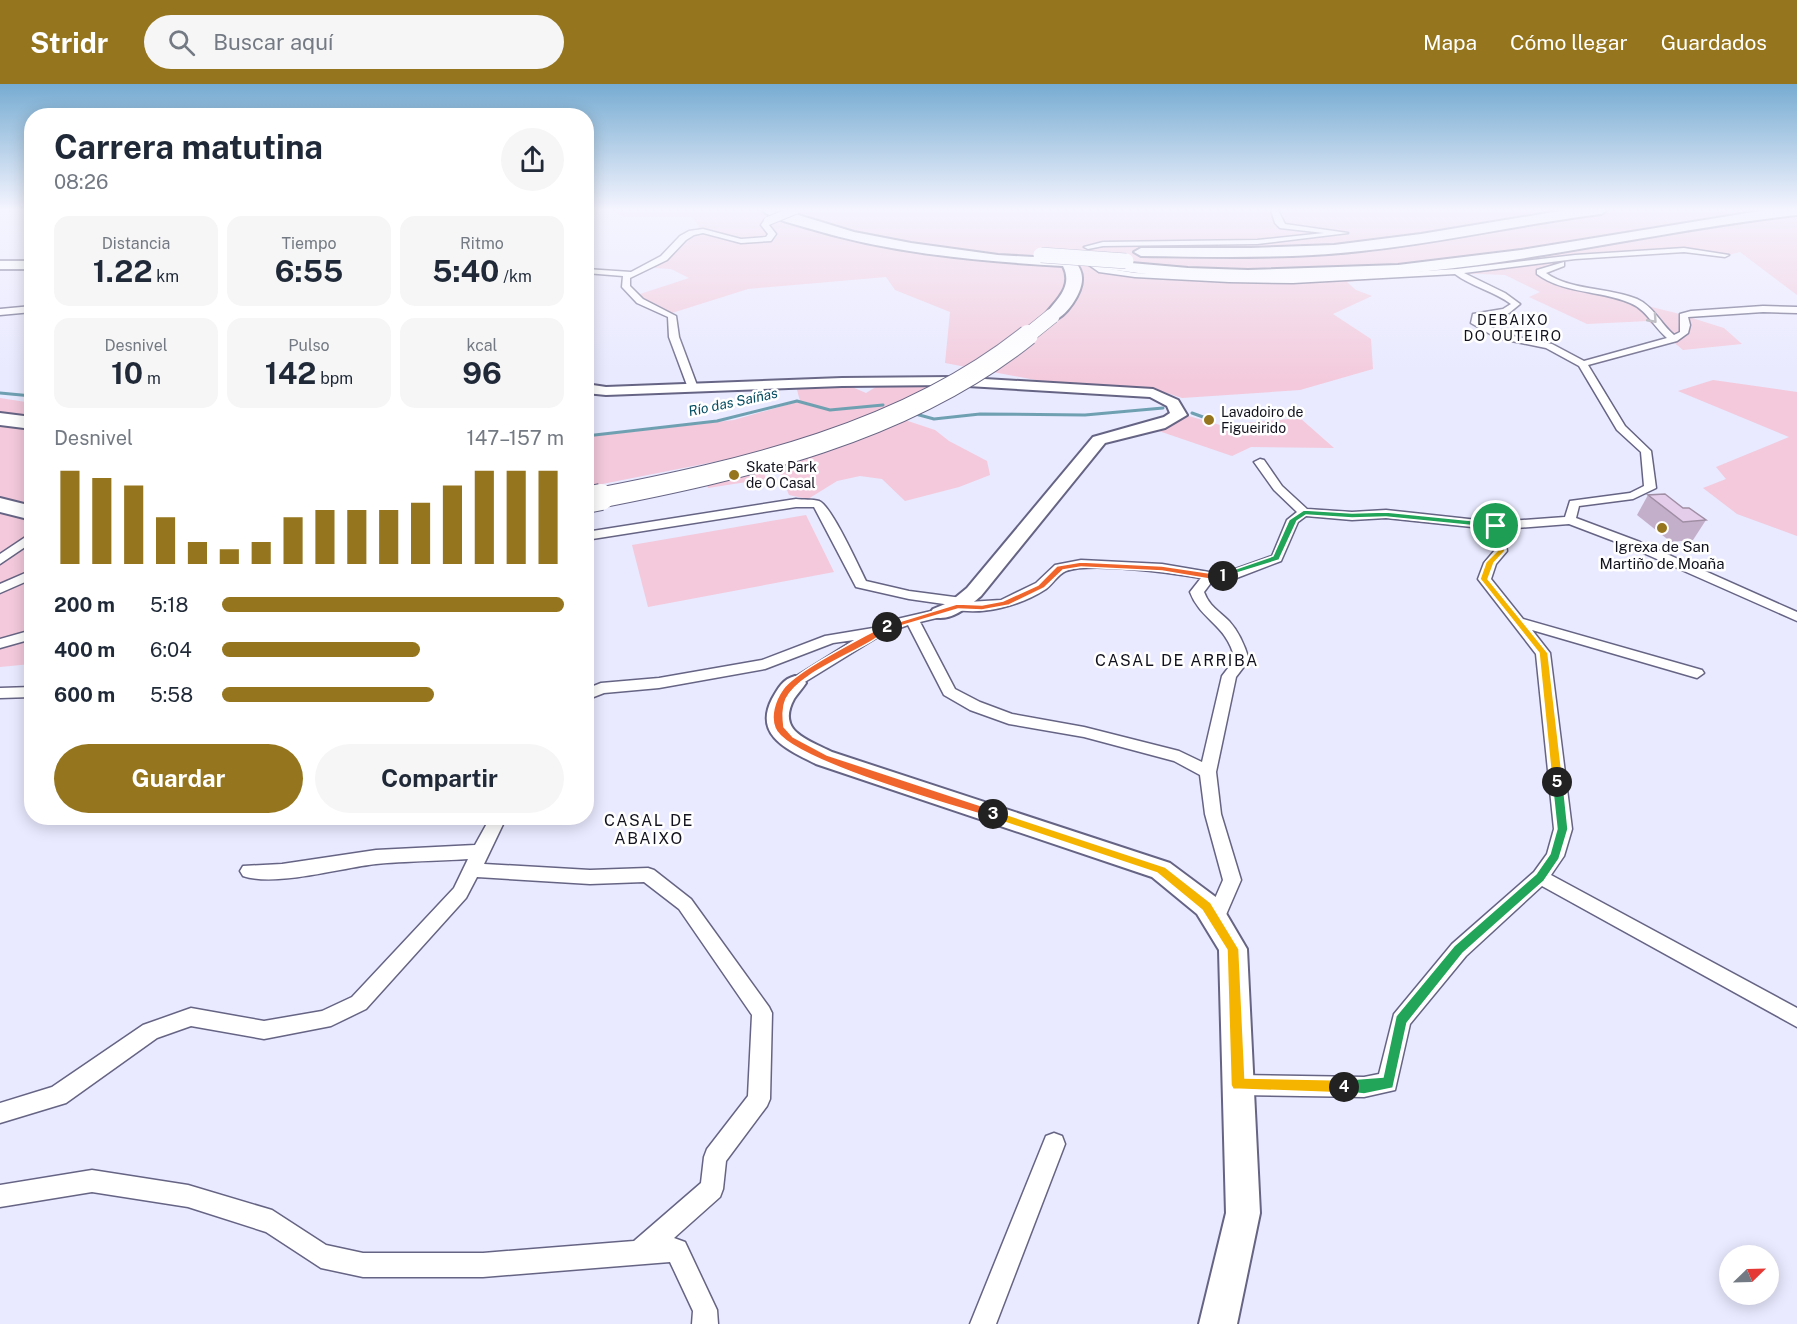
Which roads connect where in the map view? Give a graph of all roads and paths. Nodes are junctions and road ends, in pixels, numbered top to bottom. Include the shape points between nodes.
1 (644, 268) edge
2 (1080, 268) edge
3 (1097, 268) edge
4 (1138, 268) edge
5 (1412, 268) edge
6 (1482, 268) edge
7 (1551, 268) edge
8 (1457, 271) junction
9 (594, 272) edge
10 (631, 274) junction
11 (24, 310) edge
12 (1797, 310) edge
13 (0, 312) edge
14 (1674, 339) junction
15 (1583, 364) junction
16 (693, 388) junction
17 (594, 389) edge
18 (0, 414) edge
19 (24, 417) edge
20 (0, 419) edge
21 (24, 422) edge
22 (1260, 462) dead end
23 (594, 498) edge
24 (0, 505) edge
25 (24, 511) edge
26 (1304, 512) junction
27 (0, 515) edge
28 (1570, 520) junction
29 (0, 524) edge
30 (24, 525) edge
31 (1496, 526) junction
32 (24, 527) edge
33 (24, 534) edge
34 (594, 535) edge
35 (0, 560) edge
36 (1209, 576) junction
37 (24, 578) edge
38 (0, 589) edge
39 (953, 607) junction
40 (1797, 616) edge
41 (912, 620) junction
42 (1519, 622) junction
43 (876, 632) junction
44 (24, 636) edge
45 (0, 644) edge
46 (1697, 673) dead end
47 (795, 683) joint
48 (594, 691) edge
49 (24, 692) edge
50 (0, 693) edge
51 (1208, 772) junction
52 (494, 825) edge
53 (479, 852) junction
54 (470, 870) junction
55 (249, 871) dead end
56 (1540, 878) junction
57 (1215, 919) junction
58 (1797, 1018) edge
59 (1238, 1085) junction
60 (0, 1113) edge
61 (1054, 1144) dead end
62 (0, 1196) edge
63 (639, 1253) junction
64 (705, 1324) edge
65 (983, 1324) edge
66 (1218, 1324) edge

1 - 10 street
2 - 23 highway, bridge via 1073,290 1052,316 1009,352 936,394 786,452 668,484
3 - 8 street via 1118,273 1229,280 1359,279
4 - 5 highway via 1187,273 1295,274
6 - 8 street
7 -> 14 street via 1540,272 1556,281 1642,306
8 - 15 street via 1516,304 1506,311 1476,316 1474,321 1500,336 1549,346
9 - 10 street
10 - 16 street via 626,277 626,287 640,301 672,316 674,337
11 - 13 street
12 - 14 street via 1683,316 1684,333
14 - 15 street
15 - 28 street via 1621,428 1646,451 1654,489 1633,496 1574,503
16 - 17 street
16 - 39 street via 951,381 1126,390 1153,393 1173,403 1179,415 1164,425 1099,440 974,592
18 - 19 highway
20 - 21 highway
22 - 26 street via 1278,488
24 - 25 highway
26 - 31 street via 1386,514
26 - 36 street via 1293,520 1276,558 1229,576
27 - 30 highway
28 - 31 street
28 - 40 street
29 - 32 highway
31 - 42 street via 1501,551 1490,562 1484,579
33 - 35 street
34 - 39 street via 796,503 817,504 861,584
36 - 39 street via 1162,568 1081,564 1060,568 1041,586 1005,603
36 - 51 street via 1197,592 1201,605 1226,625 1242,660 1229,676
37 - 38 street
39 - 41 street
41 - 43 street
41 - 51 street via 949,692 975,706 1009,719 1084,732 1179,757
42 - 46 street
42 - 56 street via 1543,653 1563,829 1555,856
43 - 47 street
43 - 48 street via 830,639 765,664
44 - 45 street
47 - 57 street via 780,702 778,713 780,728 789,740 824,758 1161,870 1207,906
49 - 50 street
51 - 57 street via 1213,814 1232,880
52 - 53 street
53 - 54 street
53 - 55 street via 376,857 282,871
54 - 60 street via 460,893 359,1003 324,1020 264,1030 191,1017 150,1031 58,1096
54 - 63 street via 590,877 648,875 685,904 762,1013 759,1099 715,1157 712,1189
56 - 58 street
56 - 59 street via 1459,950 1401,1020 1388,1083 1364,1087
57 - 59 street via 1233,949
59 - 66 street via 1243,1213
61 - 65 street
62 - 63 street via 92,1181 188,1196 272,1222 321,1257 363,1266 483,1265
63 - 64 street via 677,1250 705,1310

